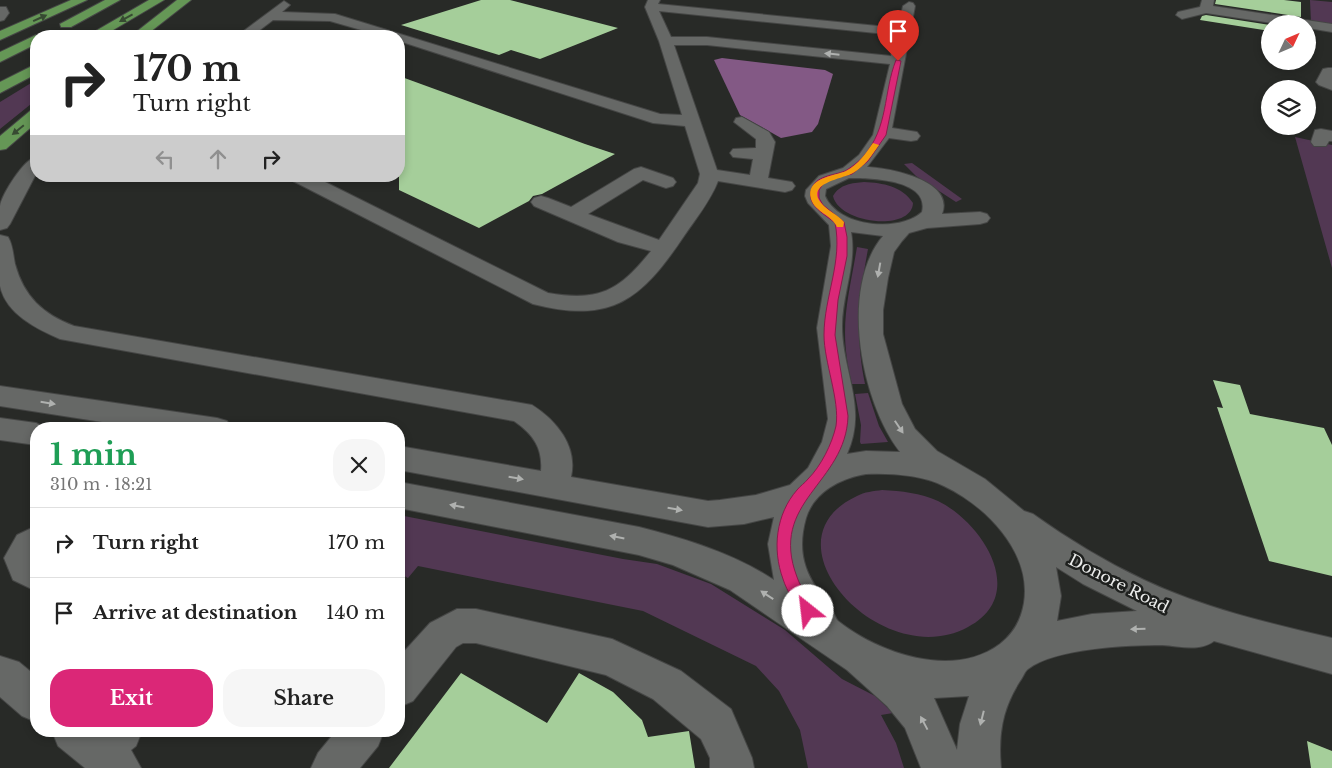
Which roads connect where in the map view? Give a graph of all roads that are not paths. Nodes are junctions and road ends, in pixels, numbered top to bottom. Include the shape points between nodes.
1 (81, 0) edge
2 (114, 0) edge
3 (158, 0) edge
4 (185, 0) edge
5 (290, 0) edge
6 (910, 2) edge
7 (653, 4) edge
8 (755, 5) dead end
9 (1207, 5) edge
10 (1182, 15) dead end
11 (1261, 15) edge
12 (271, 16) junction
13 (743, 19) junction
14 (1316, 26) edge
15 (698, 28) dead end
16 (1332, 28) edge
17 (907, 29) junction
18 (54, 30) edge
19 (105, 30) edge
20 (145, 30) edge
21 (252, 30) edge
22 (375, 30) edge
23 (669, 31) junction
24 (0, 36) edge
25 (405, 40) edge
26 (30, 42) edge
27 (788, 43) junction
28 (903, 53) junction
29 (0, 58) edge
30 (30, 71) edge
31 (1332, 72) edge
32 (1332, 85) edge
33 (0, 88) edge
34 (30, 120) edge
35 (692, 122) junction
36 (742, 122) dead end
37 (882, 134) junction
38 (911, 136) dead end
39 (0, 145) edge
40 (739, 153) dead end
41 (765, 154) junction
42 (30, 170) edge
43 (849, 172) junction
44 (709, 174) junction
45 (904, 180) junction
46 (310, 182) edge
47 (666, 182) dead end
48 (758, 182) junction
49 (818, 190) junction
50 (930, 195) junction
51 (541, 202) dead end
52 (572, 215) junction
53 (839, 222) junction
54 (0, 224) edge
55 (912, 225) junction
56 (0, 242) edge
57 (663, 248) junction
58 (0, 396) edge
59 (171, 422) edge
60 (0, 429) edge
61 (30, 433) edge
62 (405, 459) edge
63 (950, 476) junction
64 (553, 485) junction
65 (808, 488) junction
66 (405, 496) edge
67 (994, 504) junction
68 (30, 544) edge
69 (30, 572) edge
70 (1256, 638) junction
71 (849, 649) junction
72 (1016, 656) junction
73 (1332, 656) edge
74 (0, 676) edge
75 (405, 680) edge
76 (30, 697) edge
77 (358, 737) edge
78 (333, 768) edge
79 (732, 768) edge
80 (943, 768) edge
81 (979, 768) edge

24 -> 1 highway
2 - 18 highway
3 -> 19 highway
4 - 20 highway
5 - 12 street
6 - 17 street
7 - 13 street
7 - 23 street
8 - 13 street
9 - 10 street
9 - 11 street
12 - 21 street
12 - 22 street via 331,17
13 - 17 street via 844,28
14 - 16 street
15 - 27 street
17 - 28 street
23 - 27 street via 707,41
23 - 35 street
25 - 35 street via 654,118
26 - 29 highway
27 - 28 street
28 - 37 street
30 - 33 highway
31 - 32 street via 1328,72 1324,82
34 -> 39 highway
35 - 44 street
36 - 41 street via 765,138
37 - 38 street
37 - 43 street via 866,159
37 - 45 street
40 - 41 street
41 - 48 street
42 - 54 street
43 - 45 street via 878,173
43 - 49 street via 831,176
44 - 48 street
44 - 57 street via 708,182
45 - 50 street
46 - 57 street via 541,299 557,302 594,303 613,298 631,287
47 - 52 street via 641,173
48 - 49 street
49 - 53 street via 819,207
50 - 55 street via 934,205 932,214
50 - 55 street via 980,218
51 - 52 street
52 - 57 street via 626,238
53 - 55 street via 882,230
53 - 65 street via 842,256 829,335 842,426 832,456
55 -> 63 street via 883,252 870,327 883,389 894,420 912,445
56 - 64 street via 3,265 14,294 38,319 69,333 522,412 542,425 555,450 557,475
58 -> 59 street
60 - 61 street
62 -> 64 street
63 - 65 street via 913,464 876,461 842,467
63 - 67 street via 974,488
64 -> 65 street via 708,514 752,511
65 - 71 street via 788,518 783,547 790,579 808,611
71 -> 66 street via 743,579 677,551
67 - 70 street, Donore Road via 1065,556 1100,576 1165,608
67 - 72 street via 1016,526 1032,551 1042,578 1044,605 1037,631
68 - 69 street via 21,558
70 -> 72 street, Donore Road via 1175,628 1138,628 1056,639
70 - 73 street, Donore Road
71 - 72 street, Donore Road via 892,671 926,678 958,679 988,673
80 -> 71 street via 920,714 901,692
72 -> 81 street via 986,701 977,751
74 - 76 street
75 - 79 street via 443,635 457,626 476,626 612,658 667,685 716,724
77 - 78 street

